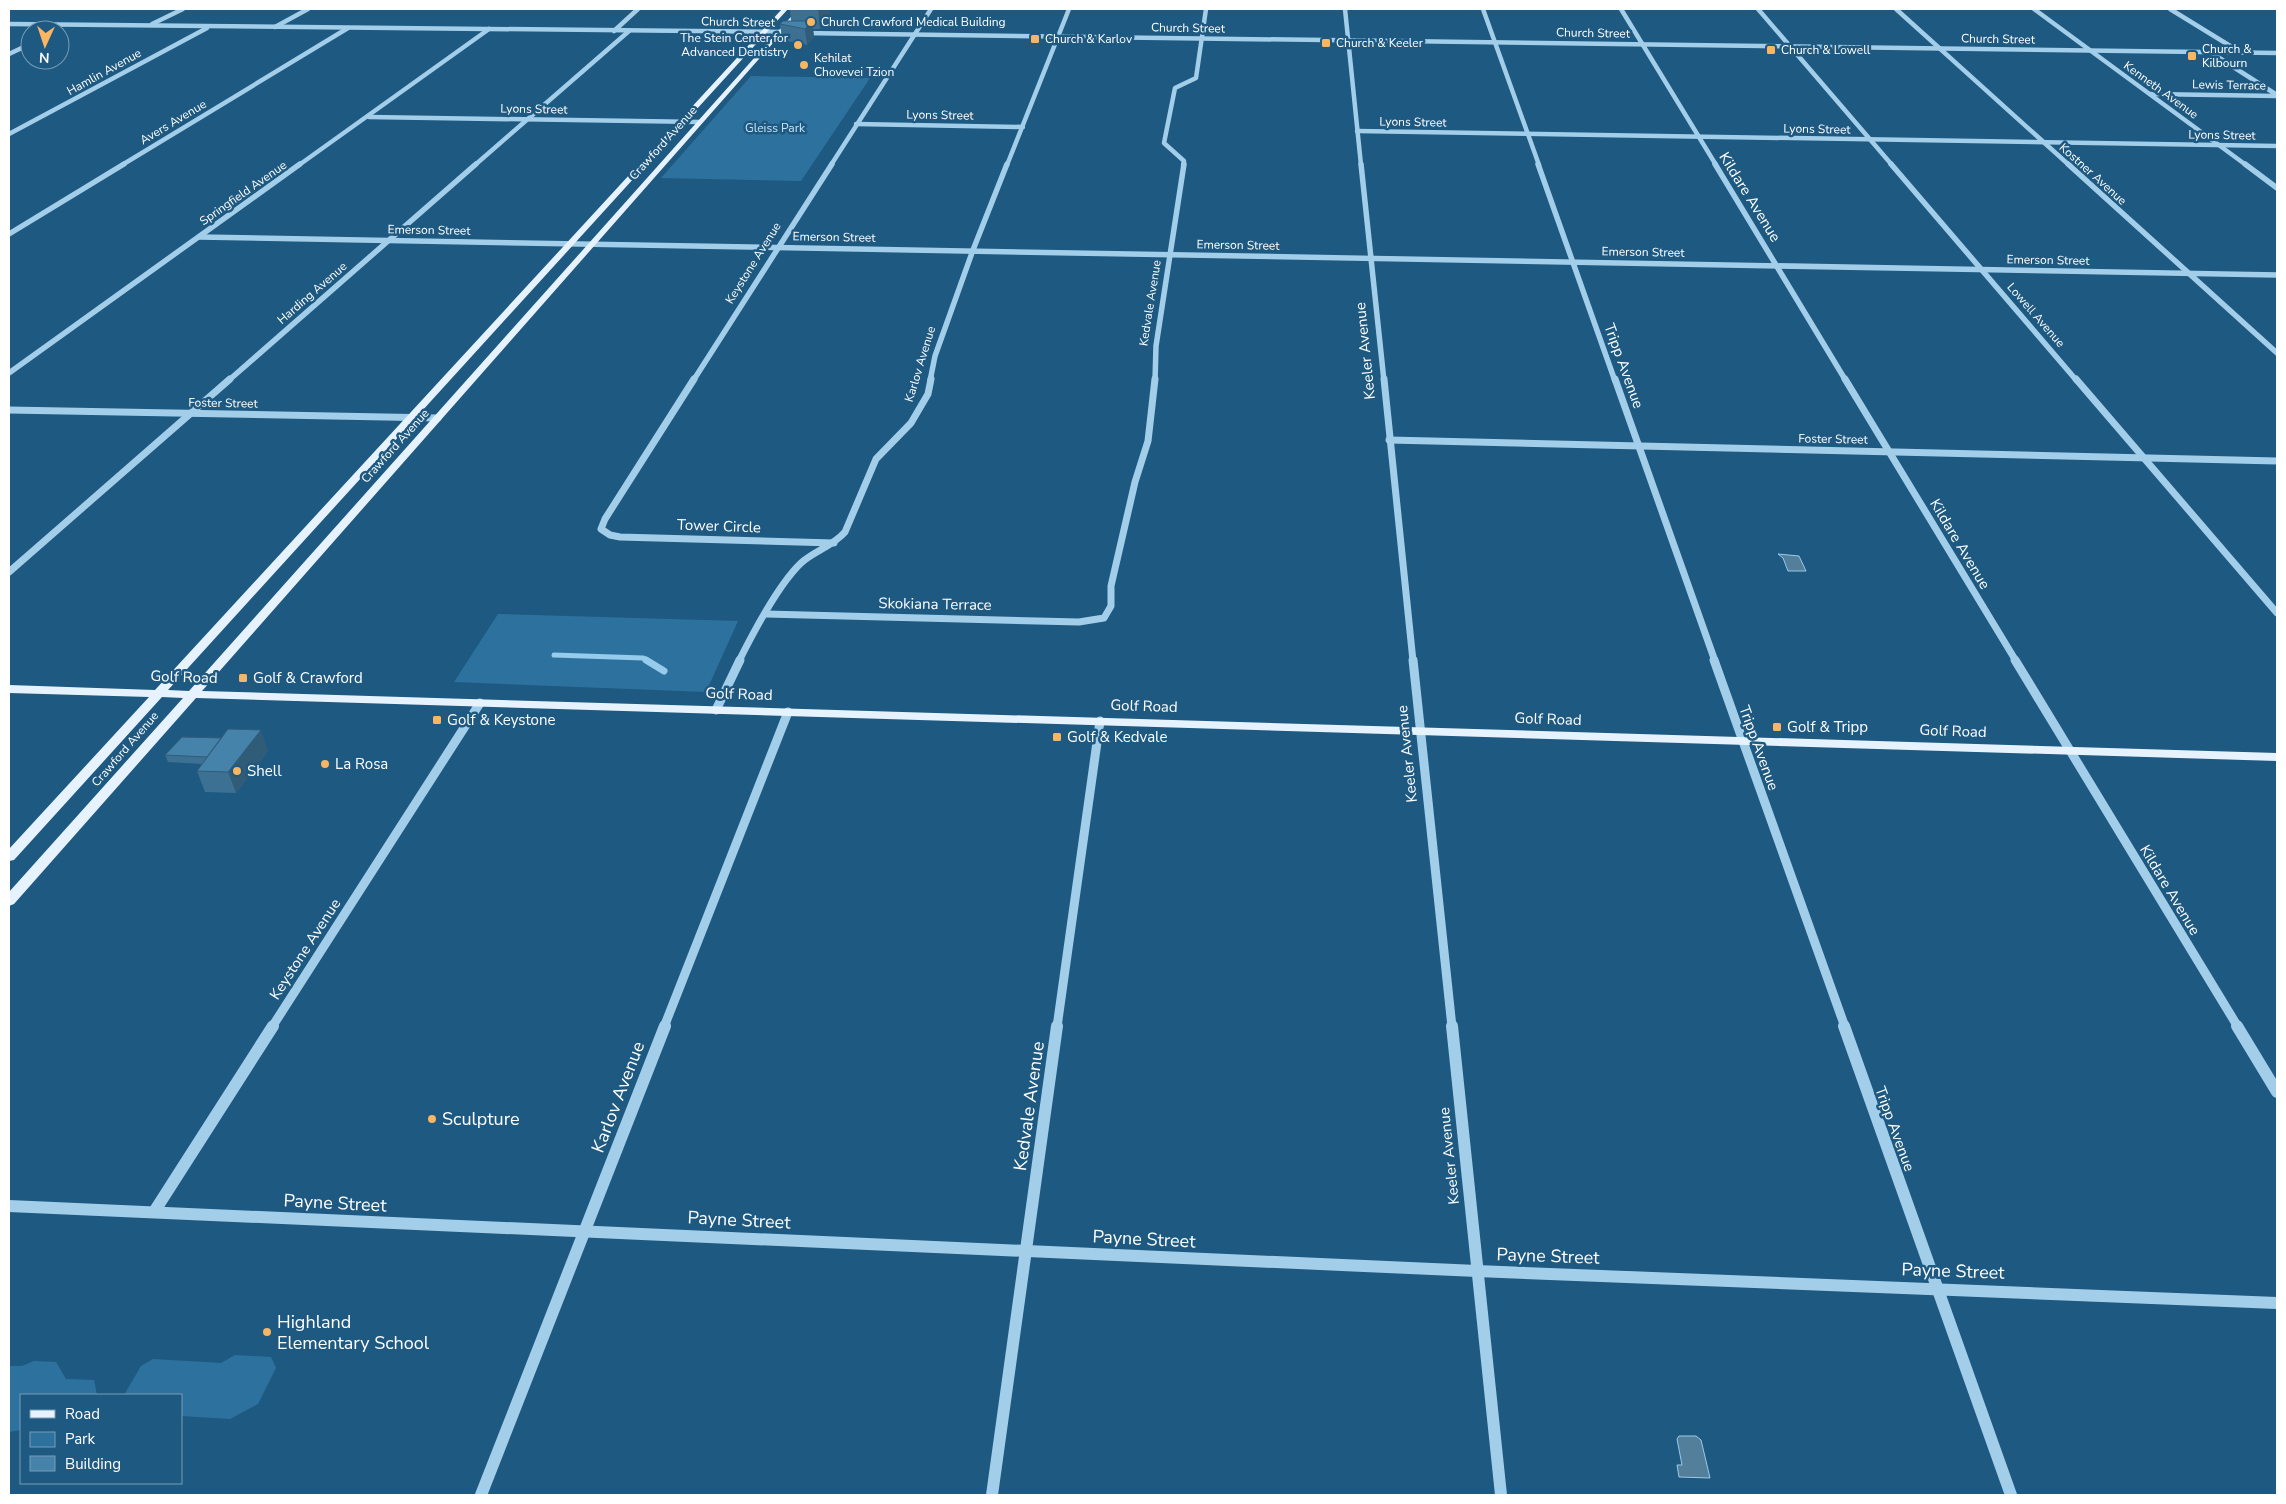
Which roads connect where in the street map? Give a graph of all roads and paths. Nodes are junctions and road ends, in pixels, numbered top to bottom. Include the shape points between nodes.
1 (183, 9) edge
2 (308, 9) edge
3 (638, 9) edge
4 (785, 9) edge
5 (800, 9) edge
6 (931, 9) edge
7 (1069, 9) edge
8 (1206, 9) edge
9 (1345, 9) edge
10 (1483, 9) edge
11 (1621, 9) edge
12 (1758, 9) edge
13 (1896, 9) edge
14 (2034, 9) edge
15 (2170, 9) edge
16 (9, 24) edge
17 (72, 25) joint
18 (150, 26) junction
19 (209, 26) junction
20 (275, 27) junction
21 (348, 28) junction
22 (489, 29) junction
23 (614, 30) junction
24 (629, 31) junction
25 (764, 32) junction
26 (780, 32) junction
27 (914, 34) junction
28 (1057, 36) junction
29 (1202, 38) junction
30 (1348, 40) junction
31 (1494, 42) junction
32 (1642, 44) junction
33 (1790, 46) junction
34 (1940, 48) junction
35 (2090, 50) junction
36 (2210, 52) junction
37 (2241, 52) junction
38 (2277, 53) edge
39 (2150, 94) junction
40 (2277, 96) edge
41 (368, 117) junction
42 (528, 119) junction
43 (682, 121) junction
44 (700, 122) junction
45 (856, 124) junction
46 (1023, 127) junction
47 (1357, 131) junction
48 (9, 134) edge
49 (1526, 134) junction
50 (1697, 136) junction
51 (1870, 139) junction
52 (2044, 142) junction
53 (2219, 145) junction
54 (2277, 146) edge
55 (2277, 188) edge
56 (9, 234) edge
57 (199, 237) junction
58 (392, 240) junction
59 (572, 243) junction
60 (592, 243) junction
61 (779, 246) junction
62 (973, 250) junction
63 (1171, 253) junction
64 (1370, 257) junction
65 (1572, 261) junction
66 (1776, 265) junction
67 (1981, 269) junction
68 (2188, 273) junction
69 (2277, 275) edge
70 (2277, 353) edge
71 (9, 373) edge
72 (9, 410) edge
73 (191, 414) junction
74 (411, 418) junction
75 (438, 418) junction
76 (1389, 440) junction
77 (1638, 446) junction
78 (1888, 452) junction
79 (2143, 458) junction
80 (2277, 461) edge
81 (604, 532) joint
82 (834, 543) junction
83 (9, 572) edge
84 (766, 614) junction
85 (2277, 614) edge
86 (1104, 618) joint
87 (9, 689) edge
88 (158, 693) junction
89 (192, 694) junction
90 (480, 703) junction
91 (716, 710) junction
92 (788, 712) junction
93 (1100, 721) junction
94 (1420, 731) junction
95 (1742, 741) junction
96 (2070, 751) junction
97 (2277, 757) edge
98 (9, 857) edge
99 (9, 901) edge
100 (2277, 1092) edge
101 (9, 1206) edge
102 (154, 1212) junction
103 (584, 1231) junction
104 (1026, 1251) junction
105 (1477, 1271) junction
106 (1937, 1288) junction
107 (2277, 1303) edge
108 (481, 1495) edge
109 (992, 1495) edge
110 (1500, 1495) edge
111 (2011, 1495) edge

1 - 18 street
2 - 20 street
3 - 23 street
4 - 25 main road, Crawford Avenue
5 - 26 main road, Crawford Avenue
6 - 27 street, Keystone Avenue
7 - 28 street, Karlov Avenue
8 - 29 street, Kedvale Avenue
9 - 30 street, Keeler Avenue
10 - 31 street, Tripp Avenue
11 - 32 street, Kildare Avenue
12 - 33 street, Lowell Avenue
13 - 34 street, Kostner Avenue
14 - 35 street, Kenneth Avenue
15 - 37 street
16 - 17 street, Church Street
17 - 18 street, Church Street
18 - 19 street, Church Street
19 - 20 street, Church Street
19 - 48 street, Hamlin Avenue
20 - 21 street, Church Street
21 - 22 street, Church Street
21 - 56 street, Avers Avenue
22 - 23 street, Church Street
22 - 41 street, Springfield Avenue
23 - 24 street, Church Street
24 - 25 street, Church Street
24 - 42 street, Harding Avenue
25 - 26 street, Church Street
25 - 43 main road, Crawford Avenue
26 - 27 street, Church Street
26 - 44 main road, Crawford Avenue
27 - 28 street, Church Street
27 - 45 street, Keystone Avenue
28 - 29 street, Church Street
28 - 46 street, Karlov Avenue
29 - 30 street, Church Street
29 - 63 street, Kedvale Avenue via 1196,78 1175,88 1164,143 1184,162
30 - 31 street, Church Street
30 - 47 street, Keeler Avenue
31 - 32 street, Church Street
31 - 49 street, Tripp Avenue
32 - 33 street, Church Street
32 - 50 street, Kildare Avenue
33 - 34 street, Church Street
33 - 51 street, Lowell Avenue
34 - 35 street, Church Street
34 - 52 street, Kostner Avenue
35 - 36 street, Church Street
35 - 39 street, Kenneth Avenue
36 - 37 street, Church Street
36 - 40 street
37 - 38 street, Church Street
39 - 40 street, Lewis Terrace
39 - 53 street, Kenneth Avenue
41 - 42 street, Lyons Street
41 - 57 street, Springfield Avenue
42 - 43 street, Lyons Street
42 - 58 street, Harding Avenue
43 - 44 street, Lyons Street
43 - 59 main road, Crawford Avenue
44 - 60 main road, Crawford Avenue
45 - 46 street, Lyons Street
45 - 61 street, Keystone Avenue
46 - 62 street, Karlov Avenue
47 - 49 street, Lyons Street
47 - 64 street, Keeler Avenue
49 - 50 street, Lyons Street
49 - 65 street, Tripp Avenue
50 - 51 street, Lyons Street
50 - 66 street, Kildare Avenue
51 - 52 street, Lyons Street
51 - 67 street, Lowell Avenue
52 - 53 street, Lyons Street
52 - 68 street, Kostner Avenue
53 - 54 street, Lyons Street
53 - 55 street, Kenneth Avenue
57 - 58 street, Emerson Street
57 - 71 street, Springfield Avenue
58 - 59 street, Emerson Street
58 - 73 street, Harding Avenue
59 - 60 street, Emerson Street
59 - 74 main road, Crawford Avenue
60 - 61 street, Emerson Street
60 - 75 main road, Crawford Avenue
61 - 62 street, Emerson Street
61 - 81 street, Keystone Avenue via 605,519
62 - 63 street, Emerson Street
62 - 82 street, Karlov Avenue via 935,356 923,405 911,423 876,459 845,532
63 - 64 street, Emerson Street
63 - 86 street, Kedvale Avenue via 1156,346 1156,393 1148,440 1117,559 1111,586 1111,606
64 - 65 street, Emerson Street
64 - 76 street, Keeler Avenue
65 - 66 street, Emerson Street
65 - 77 street, Tripp Avenue
66 - 67 street, Emerson Street
66 - 78 street, Kildare Avenue
67 - 68 street, Emerson Street
67 - 79 street, Lowell Avenue
68 - 69 street, Emerson Street
68 - 70 street, Kostner Avenue
72 - 73 street, Foster Street
73 - 74 street, Foster Street
73 - 83 street, Harding Avenue
74 - 75 street, Foster Street
74 - 88 main road, Crawford Avenue
75 - 89 main road, Crawford Avenue
76 - 77 street, Foster Street
76 - 94 street, Keeler Avenue
77 - 78 street, Foster Street
77 - 95 street, Tripp Avenue
78 - 79 street, Foster Street
78 - 96 street, Kildare Avenue
79 - 80 street, Foster Street
79 - 85 street, Lowell Avenue
81 - 82 street, Tower Circle via 630,537
82 - 84 street, Karlov Avenue via 802,562
84 - 86 street, Skokiana Terrace via 1080,622
84 - 91 street, Karlov Avenue via 752,633
87 - 88 main road, Golf Road
88 - 89 main road, Golf Road
88 - 98 main road, Crawford Avenue
89 - 90 main road, Golf Road
89 - 99 main road, Crawford Avenue
90 - 91 main road, Golf Road
90 - 102 street, Keystone Avenue
91 - 92 main road, Golf Road
92 - 93 main road, Golf Road
92 - 103 street, Karlov Avenue
93 - 94 main road, Golf Road
93 - 104 street, Kedvale Avenue
94 - 95 main road, Golf Road
94 - 105 street, Keeler Avenue
95 - 96 main road, Golf Road
95 - 106 street, Tripp Avenue
96 - 97 main road, Golf Road
96 - 100 street, Kildare Avenue
101 - 102 street, Payne Street
102 - 103 street, Payne Street
103 - 104 street, Payne Street
103 - 108 street, Karlov Avenue
104 - 105 street, Payne Street
104 - 109 street, Kedvale Avenue
105 - 106 street, Payne Street
105 - 110 street, Keeler Avenue
106 - 107 street, Payne Street
106 - 111 street, Tripp Avenue

